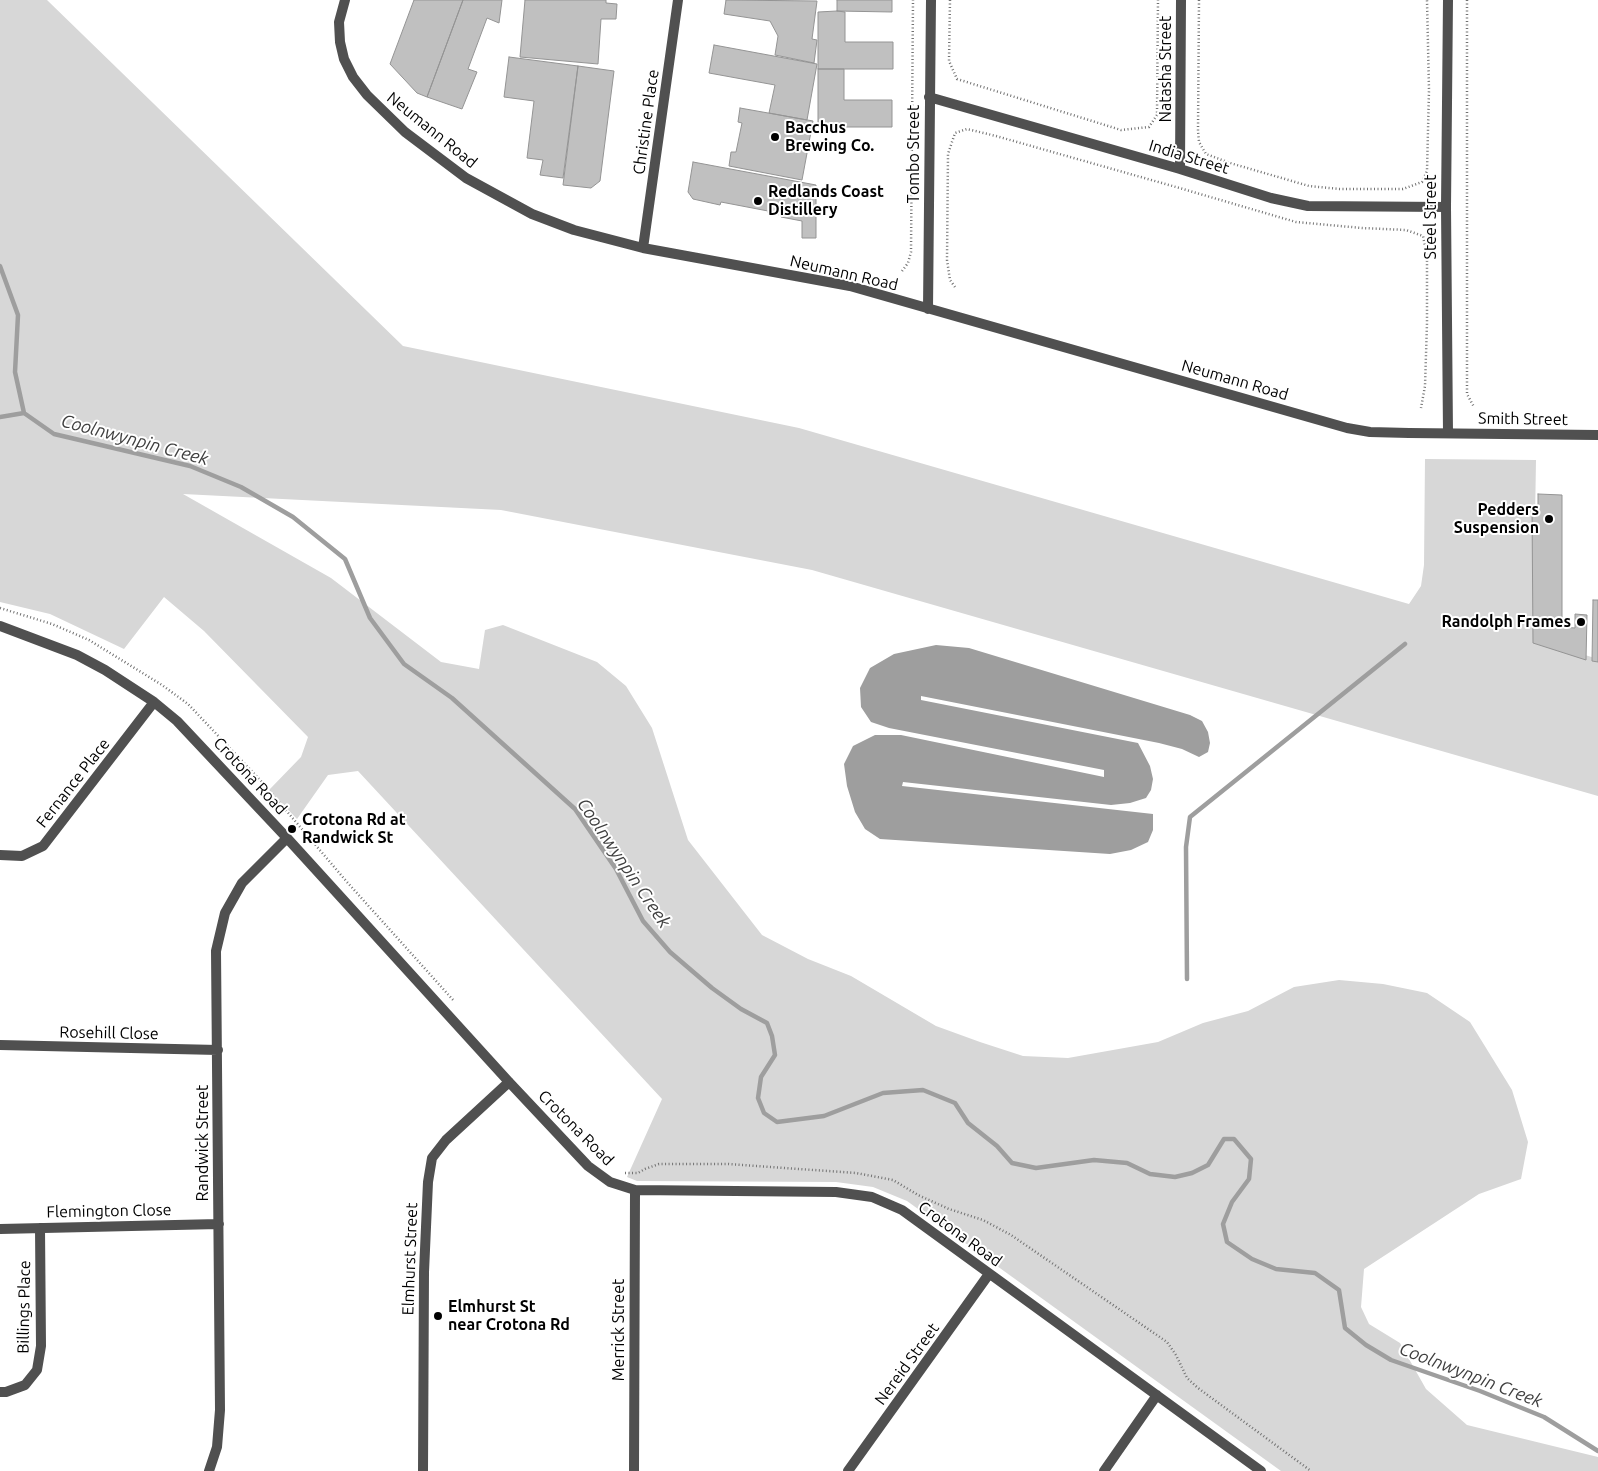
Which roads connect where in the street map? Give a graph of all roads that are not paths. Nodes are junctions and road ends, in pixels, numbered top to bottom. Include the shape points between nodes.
1 (345, 0) edge
2 (678, 0) edge
3 (930, 0) edge
4 (1181, 0) edge
5 (1448, 0) edge
6 (930, 97) junction
7 (1180, 169) junction
8 (1446, 207) junction
9 (644, 248) junction
10 (928, 308) junction
11 (1448, 433) junction
12 (1598, 435) edge
13 (0, 626) edge
14 (154, 702) junction
15 (287, 838) junction
16 (0, 855) edge
17 (0, 1045) edge
18 (218, 1050) junction
19 (509, 1082) junction
20 (635, 1190) junction
21 (219, 1224) junction
22 (0, 1228) edge
23 (40, 1228) junction
24 (989, 1274) junction
25 (0, 1392) edge
26 (1157, 1395) junction
27 (209, 1471) edge
28 (423, 1471) edge
29 (634, 1471) edge
30 (848, 1471) edge
31 (1104, 1471) edge
32 (1261, 1471) edge

1 - 9 street, Neumann Road via 339,22 344,59 367,96 405,132 466,178 532,214 574,230
2 - 9 street, Christine Place
3 - 6 street, Tombo Street
4 - 7 street, Natasha Street
5 - 8 street, Steel Street
6 - 7 street, India Street
6 - 10 street, Tombo Street
7 - 8 street, India Street via 1271,198 1308,206
8 - 11 street, Steel Street
9 - 10 street, Neumann Road via 850,286
10 - 11 street, Neumann Road via 1347,428 1370,432
11 - 12 street, Smith Street
13 - 14 street, Crotona Road via 77,655
14 - 15 street, Crotona Road via 197,741
14 - 16 street, Fernance Place via 43,846 22,856
15 - 18 street, Randwick Street via 242,883 225,914 216,951
15 - 19 street, Crotona Road
17 - 18 street, Rosehill Close
18 - 21 street, Randwick Street
19 - 20 street, Crotona Road via 588,1166 610,1182
19 - 28 street, Elmhurst Street via 446,1140 430,1164 424,1272
20 - 24 street, Crotona Road via 836,1192 872,1197 902,1210
20 - 29 street, Merrick Street
21 - 23 street, Flemington Close
21 - 27 street, Randwick Street via 220,1410 217,1446
22 - 23 street, Flemington Close
23 - 25 street, Billings Place via 41,1346 37,1370 25,1386
24 - 26 street, Crotona Road
24 - 30 street, Nereid Street
26 - 31 street
26 - 32 street, Crotona Road

